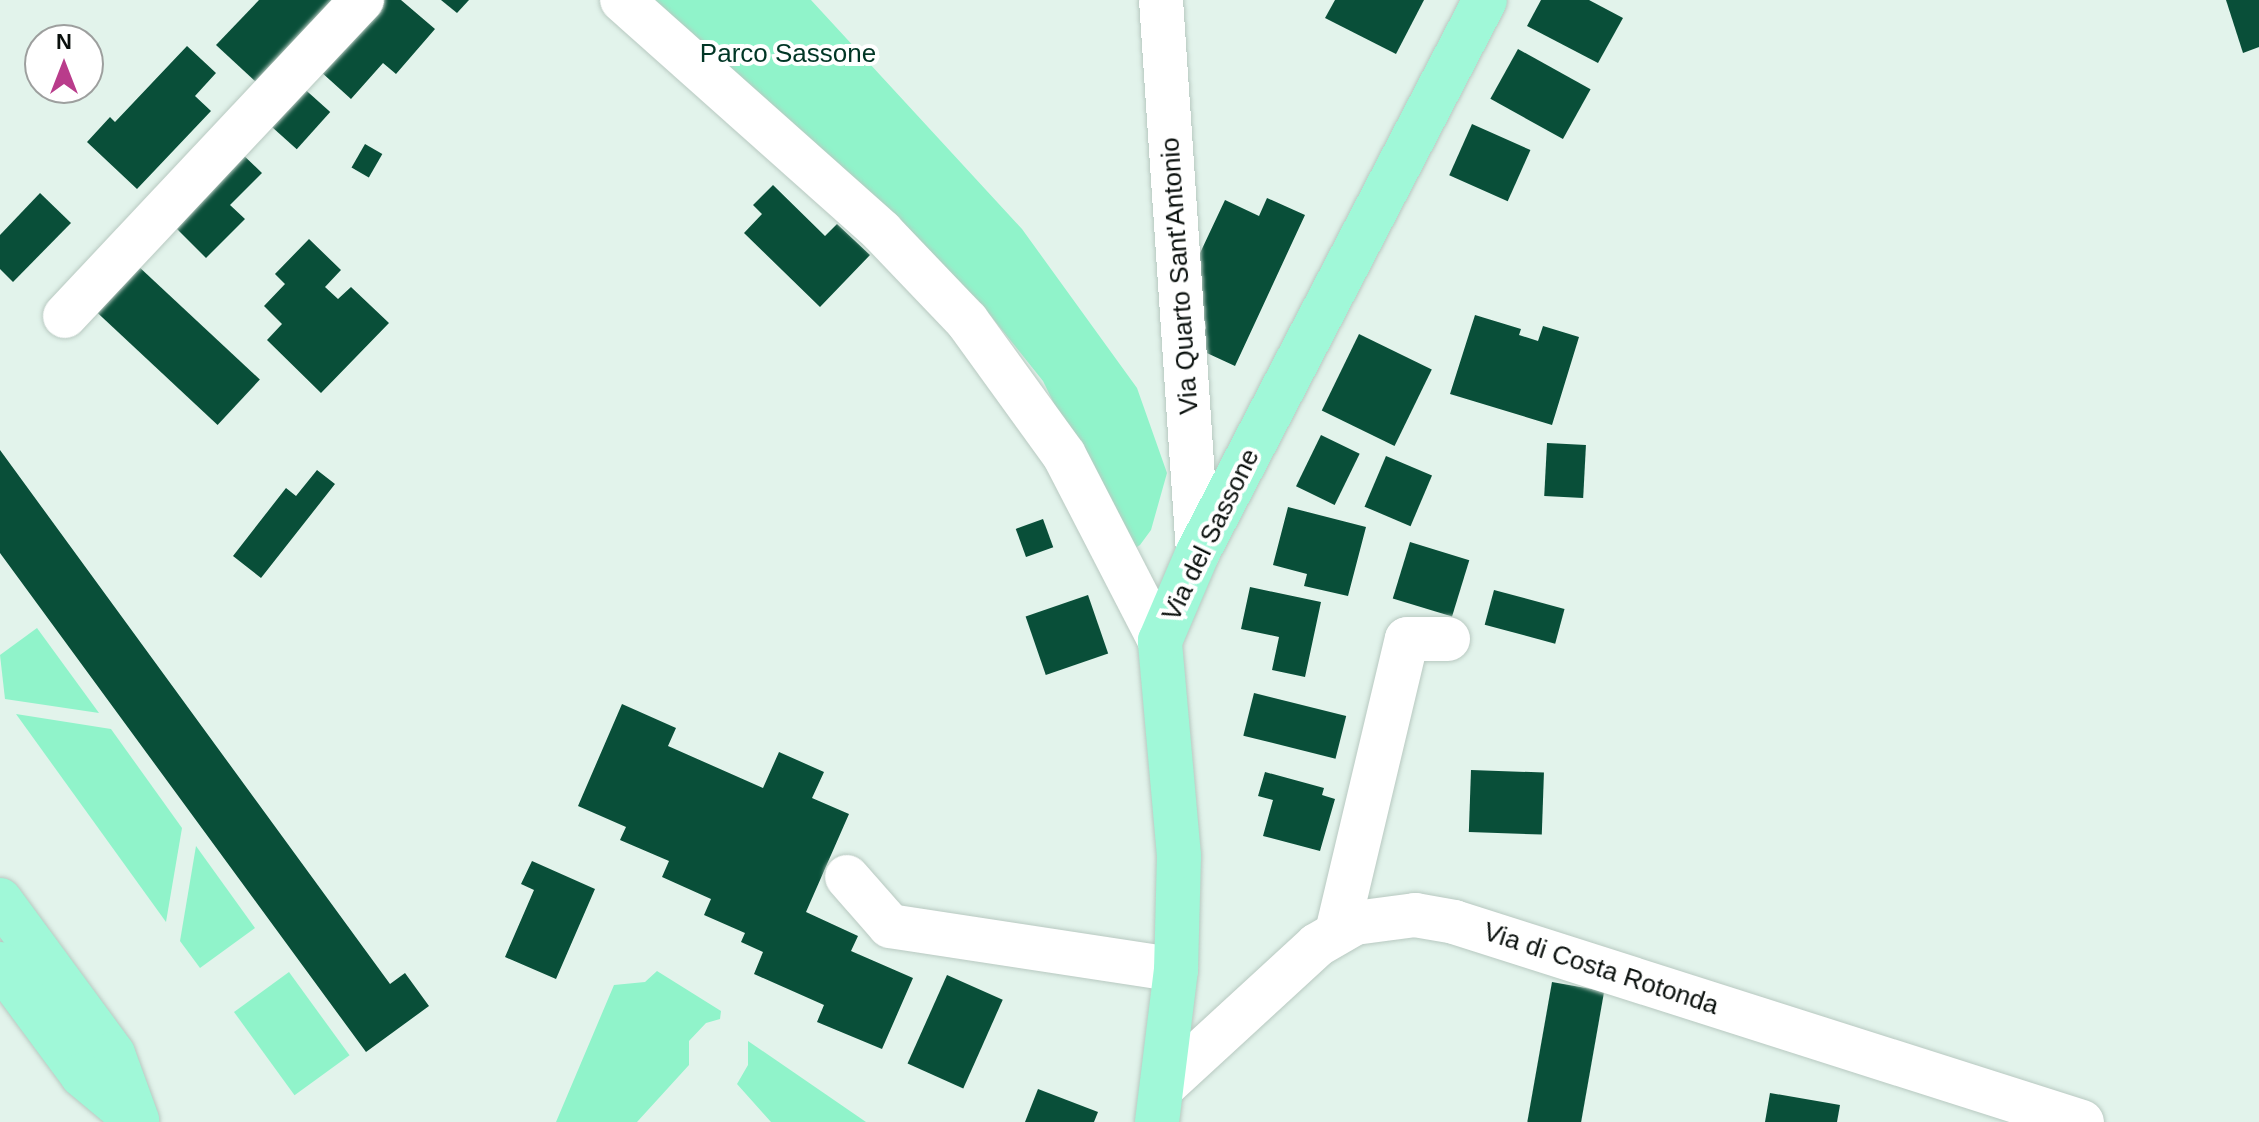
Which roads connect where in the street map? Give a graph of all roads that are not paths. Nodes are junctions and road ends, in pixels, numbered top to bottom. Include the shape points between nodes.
1 (362, 0) edge
2 (622, 0) edge
3 (1161, 0) edge
4 (1485, 0) edge
5 (65, 316) dead end
6 (1198, 552) junction
7 (1448, 639) dead end
8 (1160, 641) junction
9 (847, 877) dead end
10 (0, 900) edge
11 (1337, 932) junction
12 (0, 964) edge
13 (1176, 970) junction
14 (1162, 1103) edge
15 (137, 1121) edge
16 (2082, 1122) edge

1 - 5 street
2 - 8 street via 882,232 967,321 1064,455
3 - 6 street, Via Quarto Sant'Antonio
4 - 6 main road, Via del Sassone
6 - 8 main road, Via del Sassone
7 - 11 street via 1407,639
8 - 13 main road, Via del Sassone via 1177,789
9 - 13 street via 890,926
10 - 15 main road via 113,1054
11 - 14 street, Via di Costa Rotonda
11 - 16 street, Via di Costa Rotonda via 1396,914 1454,922
12 - 15 main road via 82,1075
13 - 14 main road, Via del Sassone

